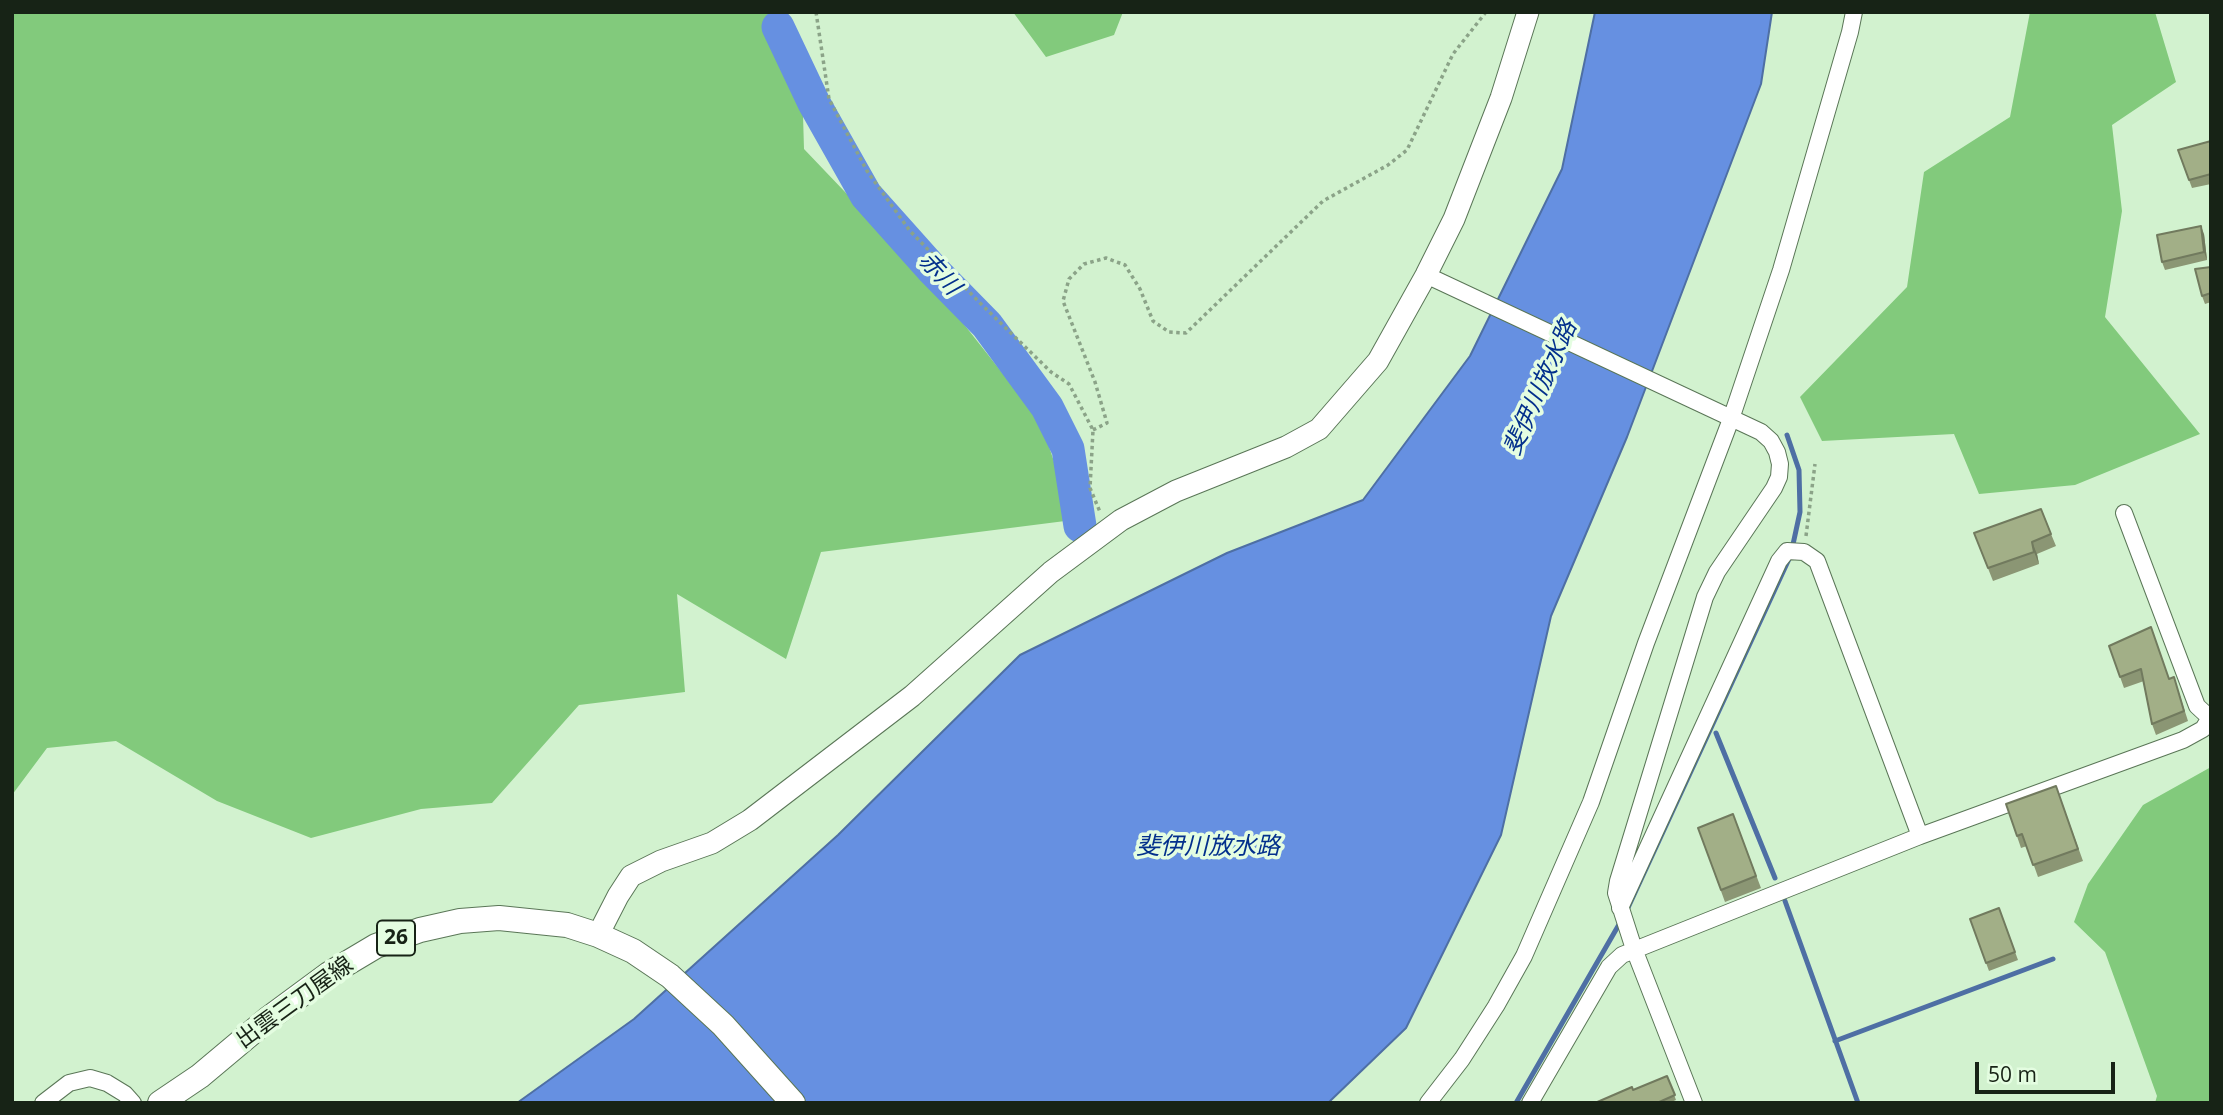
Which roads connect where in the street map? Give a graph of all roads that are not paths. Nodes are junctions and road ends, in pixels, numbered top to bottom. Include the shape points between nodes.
1 (1528, 12) edge
2 (1854, 12) edge
3 (1426, 275) junction
4 (1731, 419) junction
5 (2124, 513) dead end
6 (2210, 717) edge
7 (1920, 836) junction
8 (1622, 914) junction
9 (598, 935) junction
10 (1633, 949) junction
11 (43, 1103) edge
12 (133, 1103) edge
13 (160, 1103) edge
14 (793, 1103) edge
15 (1427, 1103) edge
16 (1530, 1103) edge
17 (1694, 1103) edge

1 - 3 street via 1501,98 1454,219
2 - 4 street via 1781,270
3 - 4 street
3 - 9 street via 1378,361 1319,429 1121,520 1051,572 912,696 750,820 712,843 631,876
4 - 8 street via 1771,441 1780,464 1779,477 1705,597 1618,881
4 - 15 street via 1591,802 1524,956 1462,1059
5 - 6 street via 2197,706
6 - 7 street via 2203,729 2183,740
7 - 8 street via 1817,561 1796,552 1779,561
7 - 10 street
8 - 10 street
9 - 13 main road, 出雲三刀屋線 / 26 via 567,925 499,918 460,920 376,946 268,1018 200,1076
9 - 14 main road, 出雲三刀屋線 / 26 via 634,951 670,976 723,1025
10 - 16 street via 1609,967
10 - 17 street
11 - 12 street via 69,1083 90,1078 107,1083

